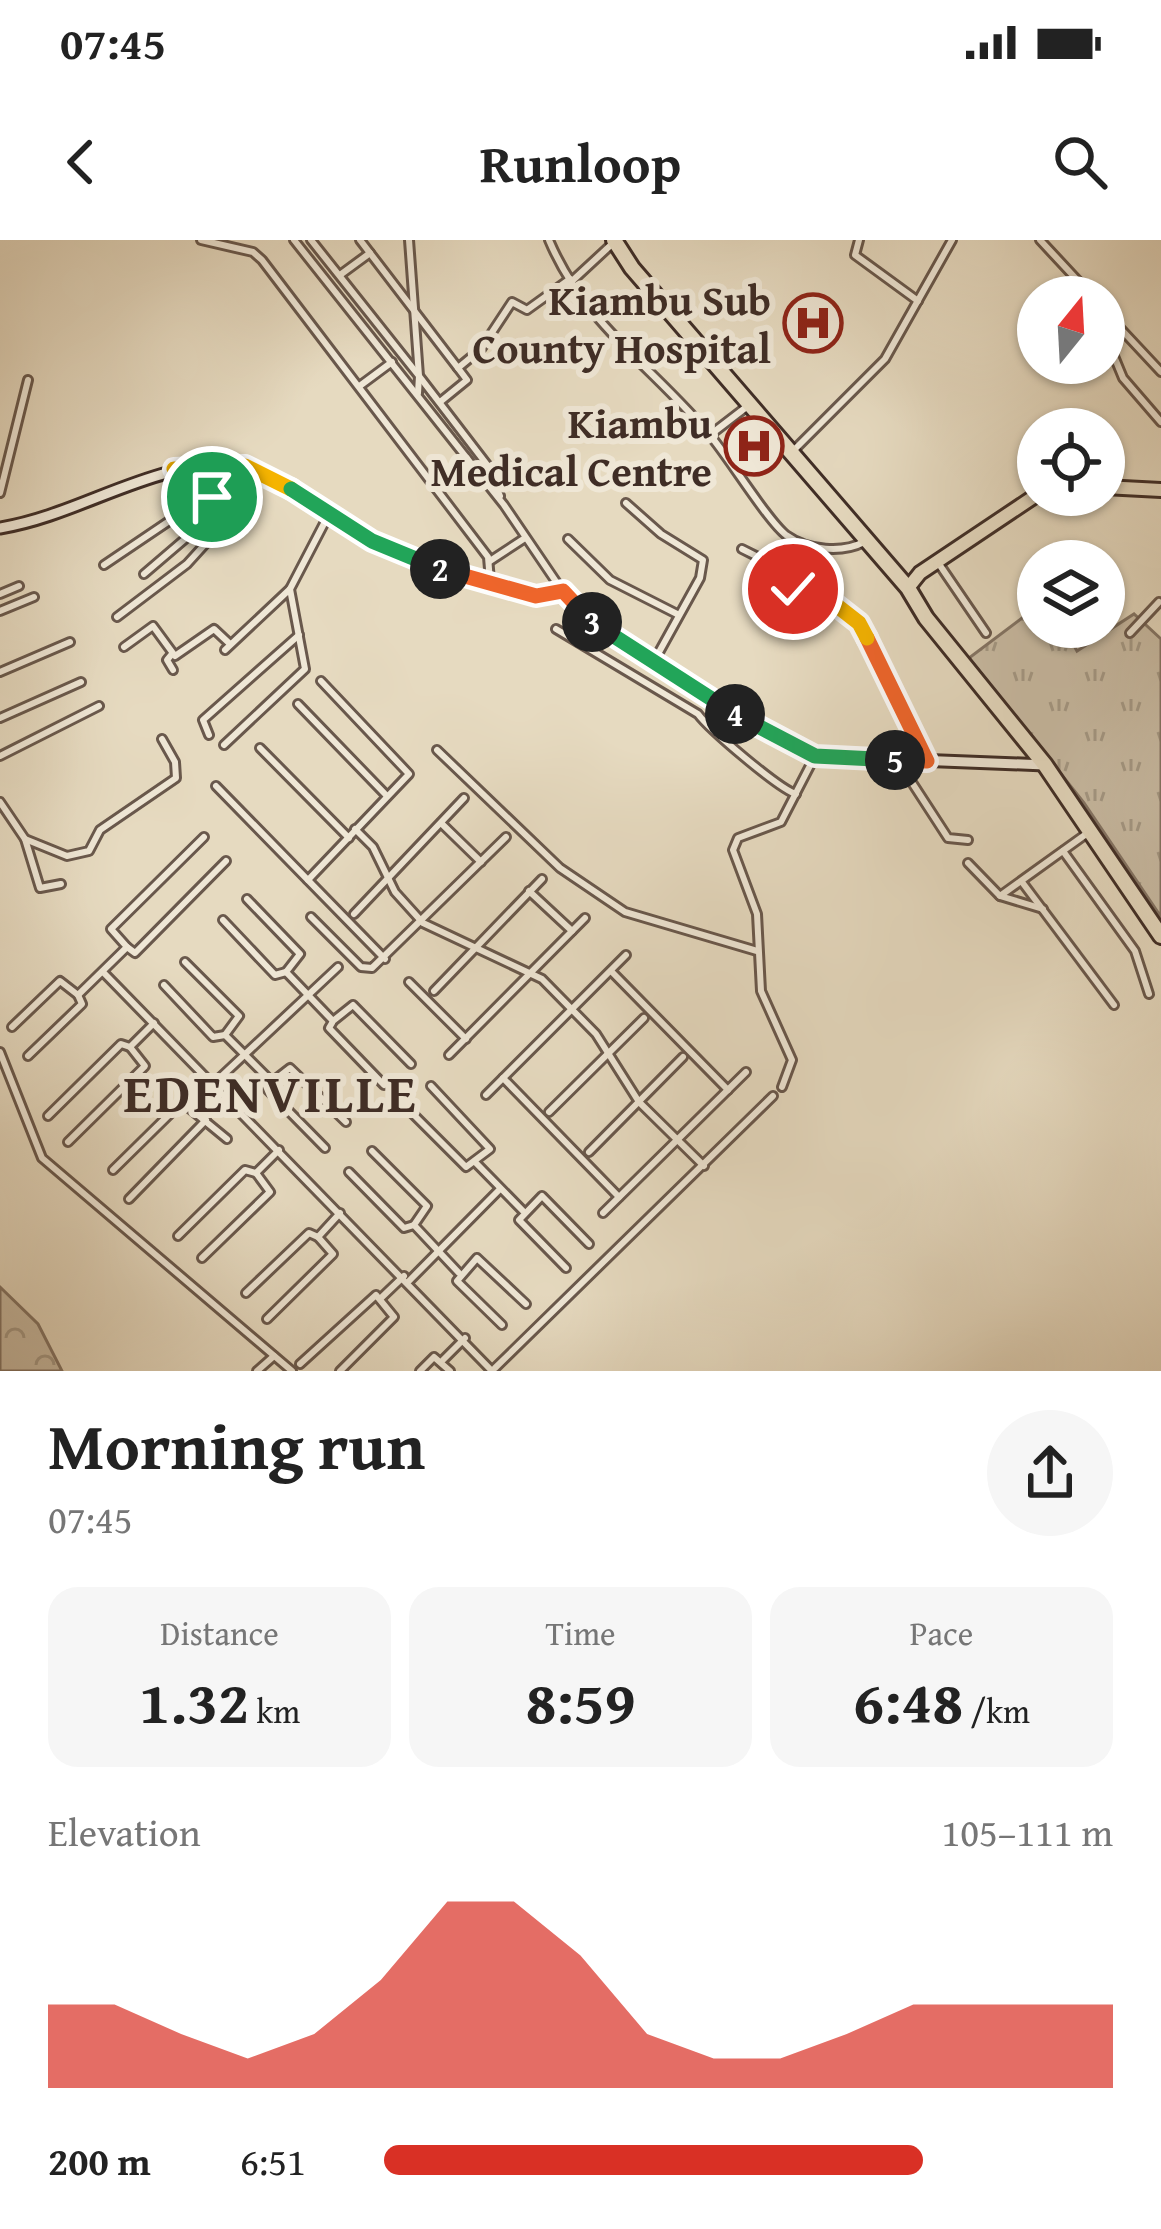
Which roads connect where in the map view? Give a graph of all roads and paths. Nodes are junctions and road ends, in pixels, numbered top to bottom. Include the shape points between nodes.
1 (201, 240) edge
2 (258, 240) edge
3 (360, 240) edge
4 (409, 240) edge
5 (549, 240) edge
6 (860, 240) edge
7 (952, 240) edge
8 (1040, 240) edge
9 (614, 241) edge
10 (303, 242) edge
11 (253, 252) junction
12 (370, 253) junction
13 (340, 274) junction
14 (1076, 276) edge
15 (571, 280) junction
16 (918, 301) junction
17 (414, 312) junction
18 (1125, 333) edge
19 (392, 362) junction
20 (458, 368) junction
21 (1161, 372) edge
22 (419, 376) junction
23 (28, 380) dead end
24 (1125, 380) edge
25 (360, 386) junction
26 (418, 397) junction
27 (440, 403) junction
28 (749, 405) junction
29 (449, 416) junction
30 (1161, 422) edge
31 (439, 424) junction
32 (710, 435) junction
33 (790, 453) junction
34 (174, 469) junction
35 (193, 484) junction
36 (1125, 488) edge
37 (1161, 490) edge
38 (0, 493) edge
39 (626, 503) dead end
40 (504, 505) junction
41 (1017, 508) edge
42 (220, 509) junction
43 (329, 514) junction
44 (0, 529) edge
45 (525, 538) junction
46 (568, 539) dead end
47 (865, 542) junction
48 (742, 549) dead end
49 (490, 561) junction
50 (938, 561) junction
51 (104, 565) dead end
52 (144, 574) dead end
53 (804, 580) junction
54 (489, 585) junction
55 (19, 586) dead end
56 (908, 588) junction
57 (290, 589) junction
58 (563, 591) junction
59 (0, 594) edge
60 (34, 597) dead end
61 (1160, 602) edge
62 (785, 606) dead end
63 (0, 611) edge
64 (679, 615) junction
65 (117, 617) dead end
66 (556, 628) dead end
67 (986, 633) dead end
68 (1130, 633) dead end
69 (299, 635) junction
70 (70, 642) dead end
71 (124, 647) dead end
72 (172, 654) junction
73 (652, 665) junction
74 (173, 670) dead end
75 (0, 672) edge
76 (321, 681) dead end
77 (81, 682) dead end
78 (298, 704) dead end
79 (99, 706) dead end
80 (0, 718) edge
81 (209, 735) dead end
82 (162, 739) dead end
83 (224, 745) dead end
84 (260, 748) dead end
85 (437, 750) dead end
86 (0, 756) edge
87 (815, 756) junction
88 (898, 760) junction
89 (927, 761) junction
90 (1045, 765) junction
91 (216, 786) dead end
92 (797, 794) junction
93 (387, 796) junction
94 (464, 798) dead end
95 (0, 802) edge
96 (441, 823) junction
97 (355, 829) junction
98 (1092, 830) junction
99 (204, 837) dead end
100 (506, 837) dead end
101 (349, 838) junction
102 (25, 839) junction
103 (968, 839) dead end
104 (1063, 851) junction
105 (226, 860) dead end
106 (482, 862) junction
107 (968, 863) dead end
108 (388, 879) junction
109 (542, 879) dead end
110 (308, 880) junction
111 (1022, 882) junction
112 (61, 884) dead end
113 (529, 891) junction
114 (1000, 896) junction
115 (247, 899) dead end
116 (1046, 910) junction
117 (354, 914) dead end
118 (311, 917) dead end
119 (585, 918) dead end
120 (224, 920) dead end
121 (424, 923) junction
122 (572, 931) junction
123 (1161, 936) edge
124 (127, 947) junction
125 (478, 948) junction
126 (757, 951) junction
127 (626, 956) dead end
128 (386, 958) junction
129 (185, 962) dead end
130 (338, 967) dead end
131 (611, 971) junction
132 (286, 972) junction
133 (103, 973) junction
134 (532, 973) junction
135 (409, 982) dead end
136 (164, 985) dead end
137 (434, 992) dead end
138 (1149, 994) dead end
139 (78, 995) junction
140 (308, 995) junction
141 (1114, 1005) dead end
142 (572, 1011) junction
143 (644, 1018) dead end
144 (333, 1022) junction
145 (154, 1023) junction
146 (12, 1028) dead end
147 (225, 1035) junction
148 (466, 1039) junction
149 (130, 1047) junction
150 (0, 1052) edge
151 (246, 1054) junction
152 (608, 1054) junction
153 (449, 1055) dead end
154 (28, 1056) dead end
155 (682, 1057) dead end
156 (411, 1064) dead end
157 (746, 1072) dead end
158 (503, 1078) junction
159 (272, 1082) junction
160 (214, 1084) junction
161 (384, 1085) dead end
162 (431, 1085) dead end
163 (782, 1087) dead end
164 (728, 1090) junction
165 (486, 1095) dead end
166 (773, 1096) dead end
167 (639, 1102) junction
168 (191, 1105) junction
169 (408, 1109) dead end
170 (549, 1112) dead end
171 (48, 1116) dead end
172 (206, 1120) junction
173 (346, 1122) dead end
174 (227, 1138) dead end
175 (678, 1141) junction
176 (68, 1142) dead end
177 (325, 1148) dead end
178 (279, 1150) junction
179 (372, 1151) dead end
180 (589, 1152) dead end
181 (475, 1162) junction
182 (702, 1167) junction
183 (113, 1170) dead end
184 (349, 1172) dead end
185 (256, 1173) junction
186 (500, 1190) junction
187 (619, 1197) junction
188 (130, 1199) dead end
189 (523, 1211) junction
190 (340, 1213) junction
191 (602, 1213) dead end
192 (414, 1225) junction
193 (178, 1236) dead end
194 (318, 1237) junction
195 (589, 1244) dead end
196 (439, 1251) junction
197 (202, 1258) dead end
198 (566, 1268) dead end
199 (459, 1274) junction
200 (406, 1278) junction
201 (246, 1293) dead end
202 (380, 1299) junction
203 (526, 1304) dead end
204 (267, 1319) dead end
205 (502, 1325) dead end
206 (465, 1338) junction
207 (274, 1356) junction
208 (443, 1360) junction
209 (300, 1364) dead end
210 (493, 1370) edge
211 (257, 1371) edge
212 (292, 1371) edge
213 (340, 1371) edge
214 (420, 1371) edge
215 (450, 1371) edge

1 - 11 street
2 - 11 street
3 - 12 street
4 - 17 street
5 - 15 street
6 - 16 street via 855,255
7 - 16 street
8 - 14 street
9 - 15 street
9 - 28 highway
10 - 13 street
10 - 19 street
11 - 25 street
12 - 13 street
12 - 17 street
13 - 22 street
15 - 20 street via 527,310 514,301 482,349
15 - 32 street via 624,352
16 - 33 street via 885,359
17 - 20 street
17 - 22 street
18 - 21 street
19 - 25 street
19 - 26 street
20 - 27 street via 467,380
22 - 26 street
22 - 27 street
23 - 38 street
24 - 30 street
25 - 49 street
26 - 31 street
27 - 29 street
28 - 32 street
28 - 33 highway
29 - 31 street
29 - 40 street via 488,466
31 - 40 street
32 - 47 street via 788,537 843,553
33 - 47 highway
34 - 35 street
34 - 43 main road via 245,466
34 - 44 main road
35 - 42 street
35 - 51 street via 178,497 184,511
36 - 37 main road
39 - 64 street via 703,560
40 - 45 street
41 - 50 main road
42 - 52 street
42 - 65 street via 226,521 187,564
43 - 54 main road via 399,554
43 - 57 street
45 - 49 street
45 - 58 street
46 - 64 street via 610,580
47 - 56 highway
48 - 53 street
49 - 54 street
50 - 56 main road
50 - 67 street
53 - 62 street
53 - 89 street via 865,631
54 - 58 main road via 536,596
55 - 59 street
56 - 90 highway
57 - 69 street
57 - 72 street via 228,647 214,629
58 - 73 main road
60 - 63 street
61 - 68 street
64 - 73 street
66 - 92 street via 698,714 774,786
69 - 81 street via 203,720
69 - 83 street via 305,669
70 - 75 street
71 - 72 street via 153,626
72 - 74 street
73 - 87 main road
76 - 93 street via 410,774
77 - 80 street
78 - 93 street
79 - 86 street
82 - 102 street via 176,778 100,830 89,850 68,856
84 - 101 street
85 - 126 street via 560,868 625,912
87 - 88 main road
87 - 92 street
88 - 89 main road
88 - 103 street via 948,838
89 - 90 main road
90 - 98 highway
91 - 110 street
92 - 126 street via 776,827 738,838 733,850 757,914
93 - 97 street
94 - 96 street
95 - 102 street
96 - 106 street
96 - 108 street
97 - 101 street
97 - 108 street
98 - 104 street
98 - 123 highway
99 - 124 street via 110,929
100 - 106 street
101 - 110 street
102 - 112 street via 40,888
104 - 111 street
104 - 138 street via 1135,951
105 - 124 street via 135,953
106 - 121 street
107 - 114 street
108 - 117 street
108 - 121 street
109 - 113 street
110 - 128 street
111 - 114 street
111 - 116 street
113 - 122 street
113 - 125 street
114 - 116 street
115 - 132 street via 300,954
116 - 141 street
118 - 128 street via 361,967
119 - 122 street
120 - 132 street via 274,975
121 - 125 street
121 - 128 street
122 - 134 street
124 - 133 street
125 - 134 street
125 - 137 street
126 - 163 street via 761,991 792,1060
127 - 131 street
129 - 147 street via 239,1016
130 - 140 street
131 - 142 street
131 - 164 street
132 - 140 street
133 - 139 street
133 - 145 street
134 - 142 street
134 - 148 street
135 - 148 street
136 - 147 street via 213,1036
139 - 146 street via 60,981
139 - 154 street via 82,1004
140 - 144 street
140 - 151 street
142 - 152 street
142 - 158 street
143 - 152 street
144 - 156 street via 353,1005
144 - 161 street via 328,1028
145 - 149 street
145 - 160 street
147 - 151 street
148 - 153 street
149 - 171 street via 121,1044
149 - 176 street via 146,1066
150 - 207 street via 42,1158
151 - 159 street
151 - 160 street
152 - 167 street
152 - 170 street
155 - 167 street
157 - 164 street
158 - 165 street
158 - 187 street
159 - 173 street via 290,1068
159 - 177 street via 268,1090
160 - 168 street
160 - 178 street
162 - 181 street via 491,1146
164 - 175 street
166 - 182 street
167 - 175 street
167 - 180 street
168 - 172 street
168 - 183 street via 180,1103
169 - 181 street via 466,1167
172 - 174 street
172 - 188 street
175 - 182 street
175 - 187 street
178 - 185 street
178 - 190 street
179 - 192 street via 428,1206
181 - 186 street
182 - 210 street
184 - 192 street via 404,1228
185 - 193 street via 245,1170
185 - 197 street via 270,1192
186 - 189 street
186 - 196 street
187 - 191 street
189 - 195 street via 542,1196
189 - 198 street via 519,1220
190 - 194 street
190 - 200 street
192 - 196 street
194 - 201 street via 309,1232
194 - 204 street via 333,1254
196 - 199 street
196 - 200 street
199 - 203 street via 480,1257
199 - 205 street
200 - 202 street
200 - 206 street
202 - 209 street via 372,1294
202 - 213 street via 394,1317
206 - 208 street
206 - 210 street
207 - 211 street
207 - 212 street
208 - 214 street via 432,1357
208 - 215 street

